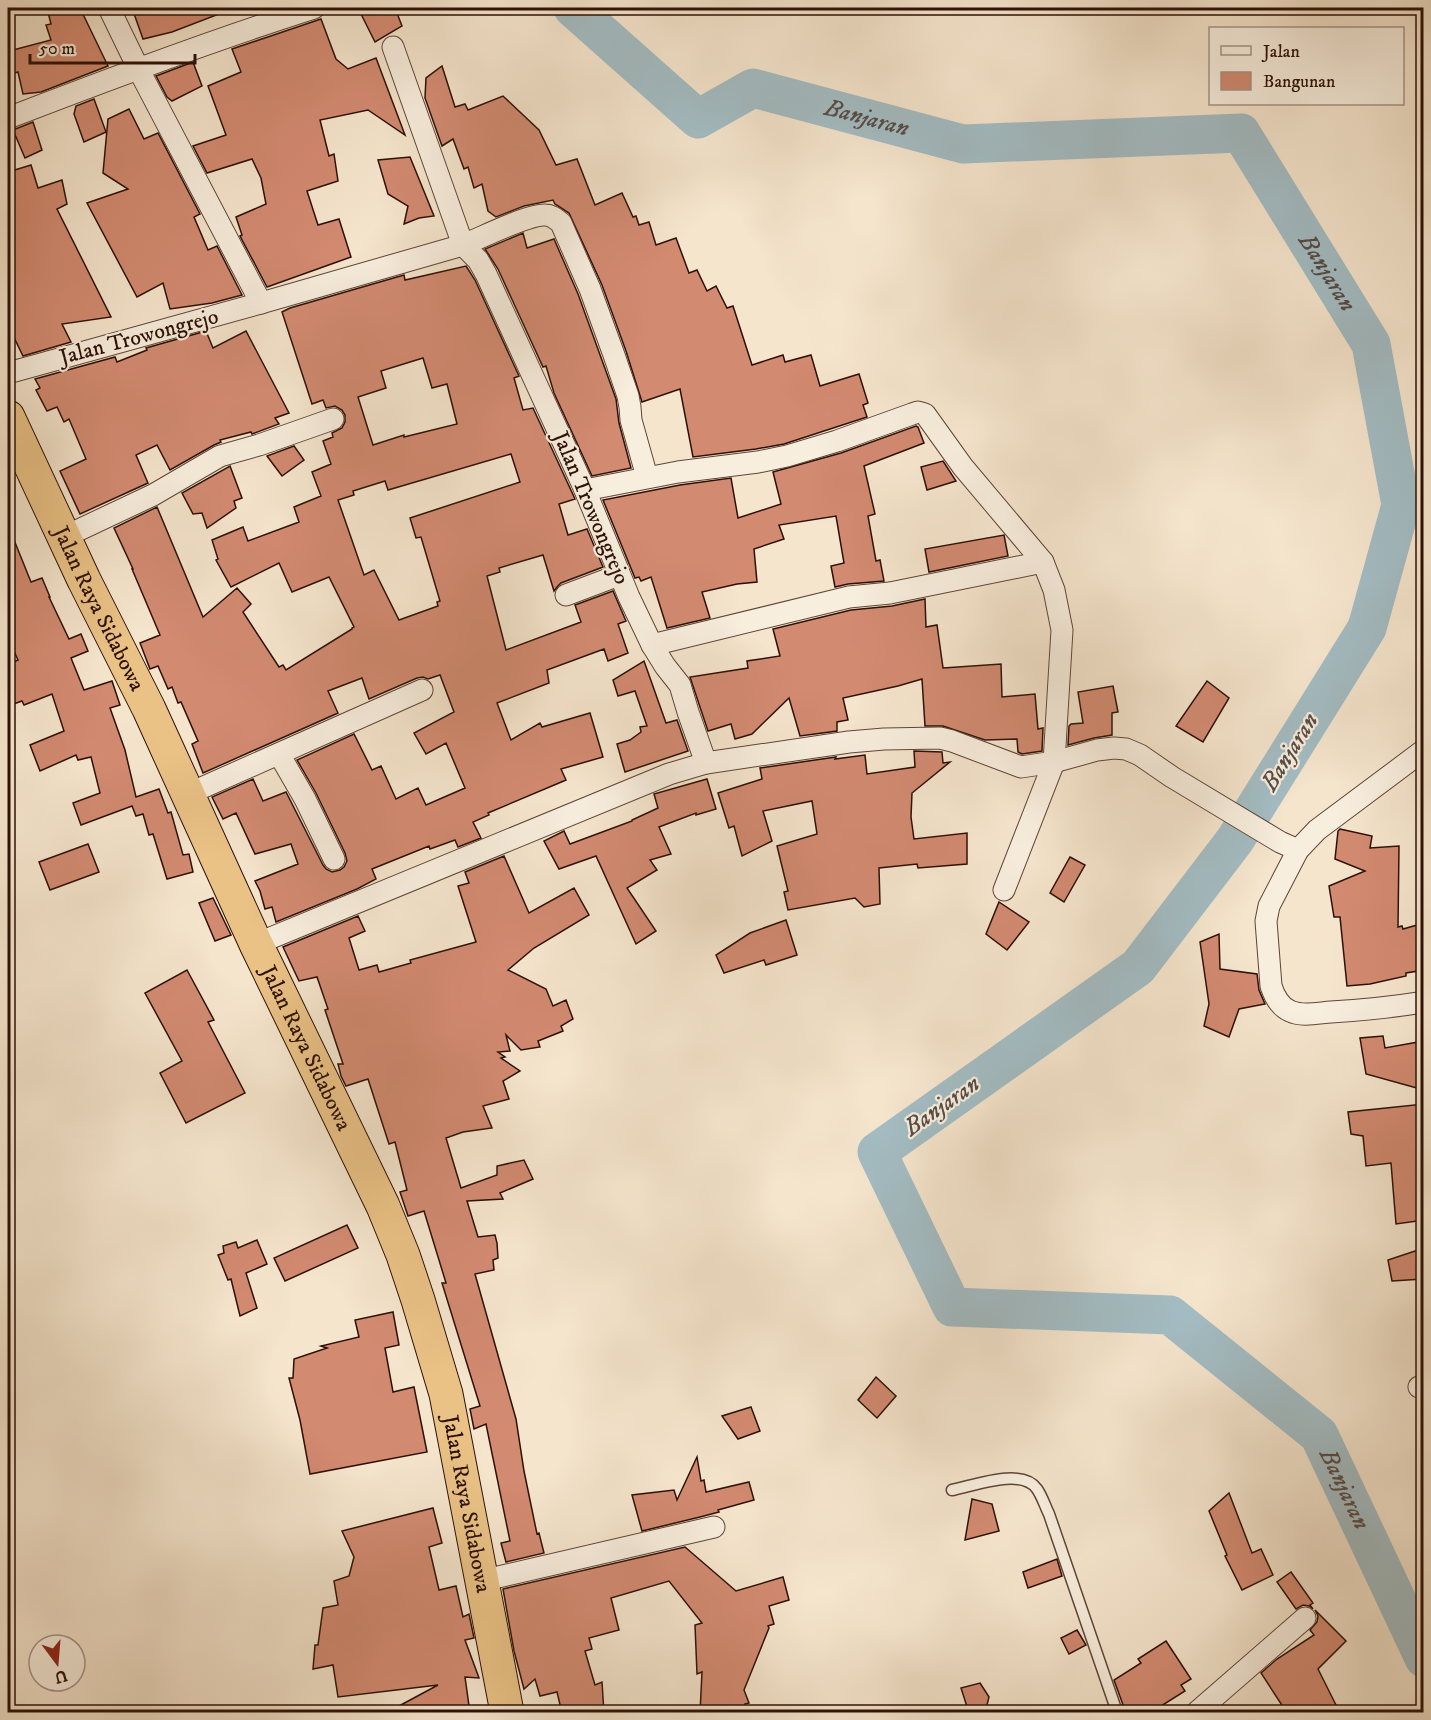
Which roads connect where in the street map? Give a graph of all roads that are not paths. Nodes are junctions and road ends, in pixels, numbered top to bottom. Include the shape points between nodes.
1 (110, 8) edge
2 (314, 8) edge
3 (393, 47) dead end
4 (138, 68) junction
5 (8, 118) edge
6 (464, 245) junction
7 (261, 303) junction
8 (8, 373) edge
9 (8, 417) edge
10 (333, 419) dead end
11 (647, 477) junction
12 (585, 490) junction
13 (64, 537) junction
14 (1043, 562) junction
15 (619, 575) junction
16 (566, 595) dead end
17 (652, 645) junction
18 (422, 690) dead end
19 (1424, 750) edge
20 (279, 754) junction
21 (1054, 762) junction
22 (706, 763) junction
23 (188, 794) junction
24 (1289, 846) junction
25 (334, 859) dead end
26 (1004, 890) dead end
27 (256, 944) junction
28 (1424, 1002) edge
29 (952, 1490) dead end
30 (714, 1527) dead end
31 (481, 1581) junction
32 (1305, 1618) dead end
33 (1221, 1704) edge
34 (507, 1713) edge
35 (1117, 1713) edge
36 (1197, 1713) edge

1 - 4 street
2 - 4 street
3 - 6 street
4 - 5 street
4 - 7 street
6 - 7 street, Jalan Trowongrejo
6 - 11 street via 543,214 554,216 561,223 590,289 628,396
6 - 12 street, Jalan Trowongrejo via 486,273
7 - 8 street, Jalan Trowongrejo
9 - 13 highway, Jalan Raya Sidabowa
10 - 13 street via 220,456 153,495
11 - 12 street
11 - 14 street via 787,456 918,412 925,414 963,467
12 - 15 street, Jalan Trowongrejo
13 - 23 highway, Jalan Raya Sidabowa
14 - 17 street via 890,593 849,597
14 - 21 street via 1054,590 1062,630
15 - 16 street
15 - 17 street, Jalan Trowongrejo
17 - 22 street, Jalan Trowongrejo via 680,685
18 - 20 street
19 - 24 street via 1317,830
20 - 23 street
20 - 25 street
21 - 22 street via 1021,767 940,738 849,742
21 - 24 street via 1097,750 1126,749
21 - 26 street
22 - 27 street via 669,774
23 - 27 highway, Jalan Raya Sidabowa
24 - 28 street via 1266,921 1271,986 1280,1002 1289,1011 1305,1014
27 - 31 highway, Jalan Raya Sidabowa via 403,1255 446,1394
29 - 35 lane via 1013,1478 1026,1480 1037,1489
30 - 31 street
31 - 34 highway, Jalan Raya Sidabowa
32 - 33 street
33 - 36 street

